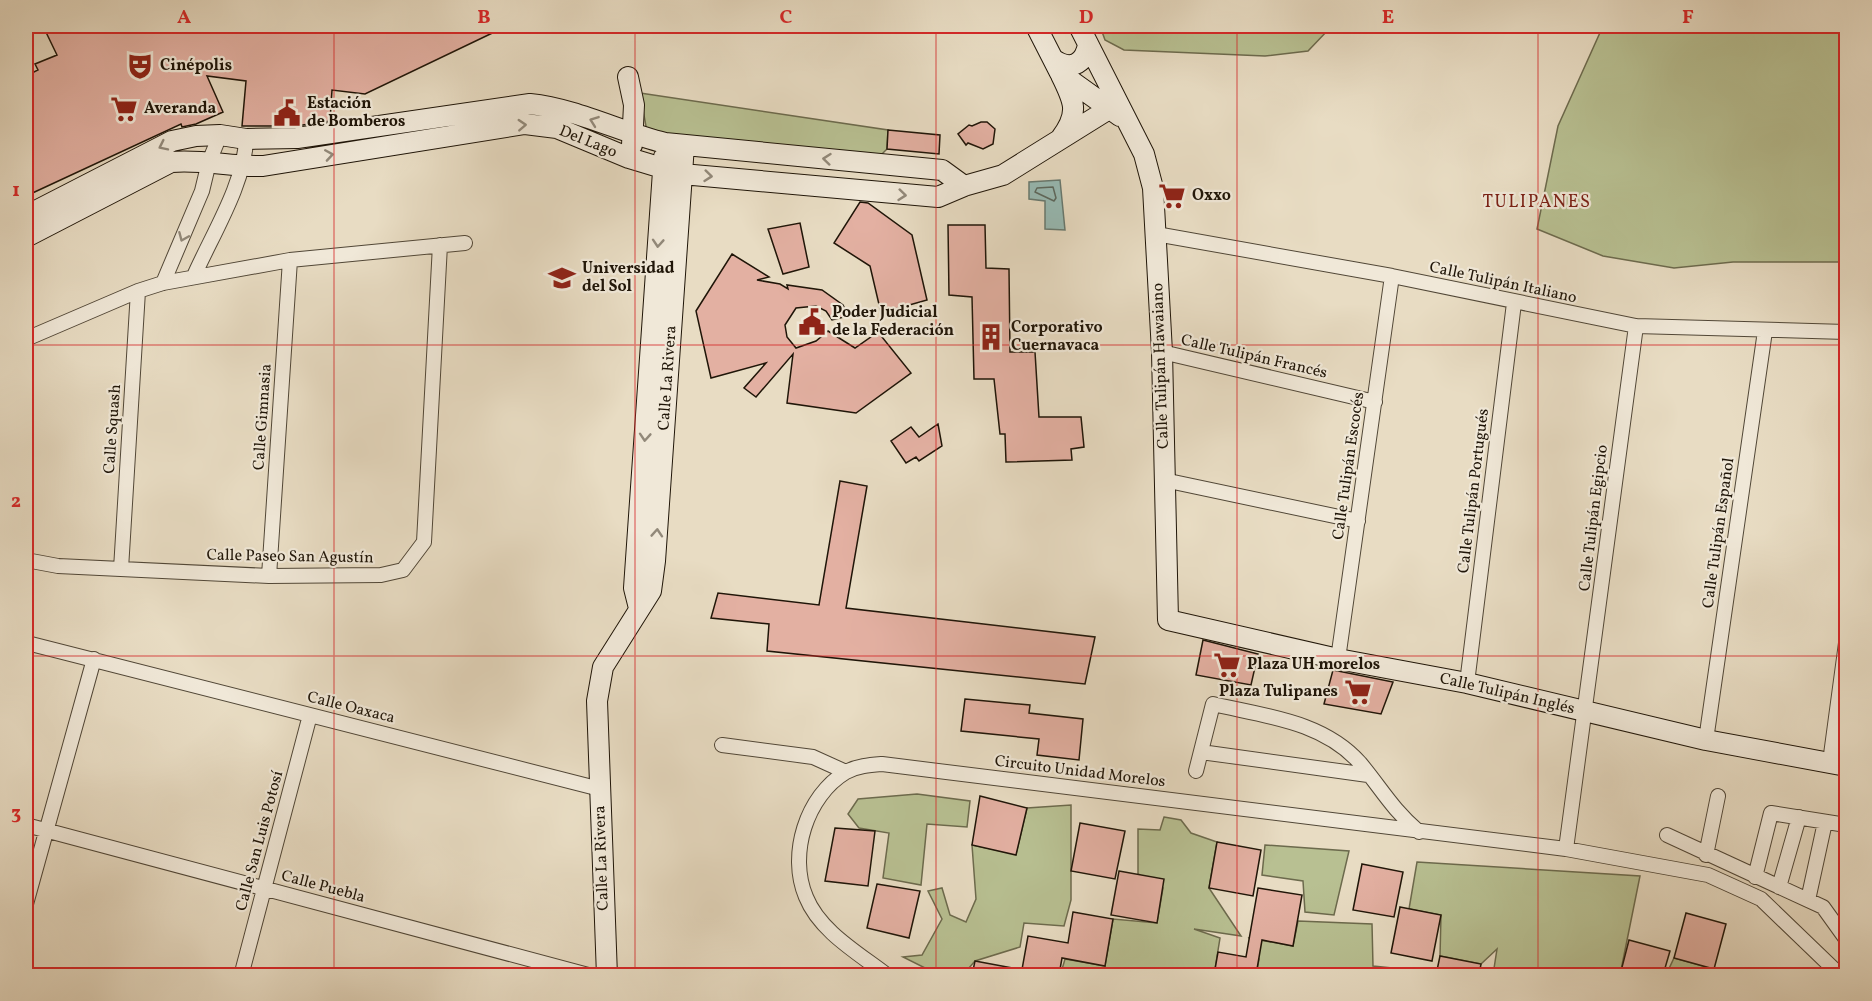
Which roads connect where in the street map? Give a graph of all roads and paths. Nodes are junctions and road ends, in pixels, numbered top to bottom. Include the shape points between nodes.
1 (1037, 26) edge
2 (1078, 26) edge
3 (1088, 45) junction
4 (1056, 66) junction
5 (628, 77) dead end
6 (1117, 111) junction
7 (220, 135) junction
8 (634, 135) junction
9 (297, 138) junction
10 (246, 139) junction
11 (1060, 140) junction
12 (675, 144) junction
13 (629, 158) junction
14 (299, 160) junction
15 (209, 162) junction
16 (243, 166) junction
17 (673, 172) junction
18 (964, 186) junction
19 (69, 204) junction
20 (26, 216) edge
21 (1156, 234) junction
22 (26, 237) edge
23 (465, 243) dead end
24 (440, 245) junction
25 (290, 260) junction
26 (194, 276) junction
27 (1392, 276) junction
28 (163, 283) junction
29 (138, 291) junction
30 (1514, 303) junction
31 (1636, 326) junction
32 (1765, 331) junction
33 (1846, 332) edge
34 (26, 339) edge
35 (1162, 352) junction
36 (1375, 402) junction
37 (1164, 480) junction
38 (1358, 521) junction
39 (26, 560) edge
40 (121, 569) junction
41 (269, 576) junction
42 (1168, 620) joint
43 (1846, 643) edge
44 (31, 644) dead end
45 (94, 659) junction
46 (1338, 659) junction
47 (1467, 683) junction
48 (1586, 713) junction
49 (310, 715) junction
50 (1706, 740) junction
51 (722, 745) dead end
52 (1201, 752) junction
53 (1838, 764) edge
54 (1196, 771) dead end
55 (846, 772) junction
56 (1368, 775) junction
57 (600, 789) junction
58 (1718, 796) dead end
59 (1799, 818) junction
60 (1825, 822) junction
61 (26, 825) edge
62 (1846, 825) edge
63 (46, 830) junction
64 (1419, 832) junction
65 (1666, 835) dead end
66 (1566, 849) junction
67 (1706, 855) junction
68 (1755, 877) junction
69 (1779, 887) junction
70 (264, 888) junction
71 (1808, 900) junction
72 (26, 904) edge
73 (1846, 939) edge
74 (240, 975) edge
75 (592, 975) edge
76 (607, 975) edge
77 (888, 975) edge
78 (1841, 975) edge

1 - 4 street, Calle Tulipán Hawaiano
2 - 3 street, Calle Tulipán Hawaiano
3 - 4 street via 1080,62
3 - 6 street, Calle Tulipán Hawaiano
4 - 6 street, Calle Tulipán Hawaiano
4 - 11 street via 1075,109 1071,125
5 - 8 street via 634,105
6 - 11 street, Del Lago
6 - 21 street, Calle Tulipán Hawaiano via 1144,154 1153,188
7 - 10 street, Del Lago
7 - 15 street
7 -> 19 street, Del Lago via 172,141
8 -> 9 street, Del Lago via 553,107 530,104
8 - 12 street, Del Lago
8 - 13 street
9 - 10 street, Del Lago
9 - 14 street
10 - 16 street
11 - 18 street, Del Lago via 1003,175
12 - 17 street, Calle La Rivera
18 -> 12 street, Del Lago via 942,170
14 -> 13 street, Del Lago via 525,124 557,128
13 - 17 street, Del Lago
14 - 16 street, Del Lago
15 - 16 street, Del Lago
15 - 19 street, Del Lago via 171,162
15 -> 28 street via 202,191
16 - 26 street
17 -> 18 street, Del Lago via 918,197 938,197
17 - 57 street, Calle La Rivera via 646,560 634,588 639,608 603,667 598,685
19 - 20 street
19 - 22 street
21 - 27 street, Calle Tulipán Italiano
21 - 35 street, Calle Tulipán Hawaiano
23 - 24 street
24 - 25 street
24 - 41 street, Calle Paseo San Agustín via 424,542 404,570 381,575
25 - 26 street
25 - 41 street, Calle Gimnasia
26 - 28 street
27 - 30 street, Calle Tulipán Italiano
27 - 36 street, Calle Tulipán Escocés
28 - 29 street
29 - 34 street
29 - 40 street, Calle Squash
30 - 31 street, Calle Tulipán Italiano
30 - 47 street, Calle Tulipán Portugués
31 - 32 street, Calle Tulipán Italiano
31 - 48 street, Calle Tulipán Egipcio
32 - 33 street, Calle Tulipán Italiano
32 - 50 street, Calle Tulipán Español
35 - 36 street, Calle Tulipán Francés
35 - 37 street, Calle Tulipán Hawaiano
36 - 38 street, Calle Tulipán Escocés
37 - 38 street
37 - 42 street, Calle Tulipán Hawaiano
38 - 46 street, Calle Tulipán Escocés
39 - 40 street, Calle Paseo San Agustín
40 - 41 street, Calle Paseo San Agustín
42 - 46 street, Calle Tulipán Inglés
43 - 53 street
44 - 45 street, Calle Oaxaca
45 - 49 street, Calle Oaxaca
45 - 63 street
46 - 47 street, Calle Tulipán Inglés
47 - 48 street, Calle Tulipán Inglés
48 - 50 street, Calle Tulipán Inglés
48 - 66 street
49 - 57 street, Calle Oaxaca
49 - 70 street, Calle San Luis Potosí
50 - 53 street, Calle Tulipán Inglés
51 - 55 street via 813,757
52 - 54 street
52 - 56 street
52 - 56 street via 1213,704 1316,729 1342,747
55 - 64 street, Circuito Unidad Morelos via 882,764
55 - 77 street, Circuito Unidad Morelos via 824,792 802,829 799,864 806,898 829,930
56 - 64 street via 1397,813
57 - 76 street, Calle La Rivera
58 - 67 street
59 - 60 street
59 - 68 street via 1771,813
59 - 69 street
60 - 62 street
60 - 71 street
61 - 63 street, Calle Puebla
63 - 70 street, Calle Puebla
63 - 72 street
64 - 66 street, Circuito Unidad Morelos
65 - 67 street
66 - 78 street, Circuito Unidad Morelos via 1708,875 1761,900
67 - 68 street
68 - 69 street
69 - 71 street
70 - 74 street, Calle San Luis Potosí
70 - 75 street, Calle Puebla
71 - 73 street via 1823,907

